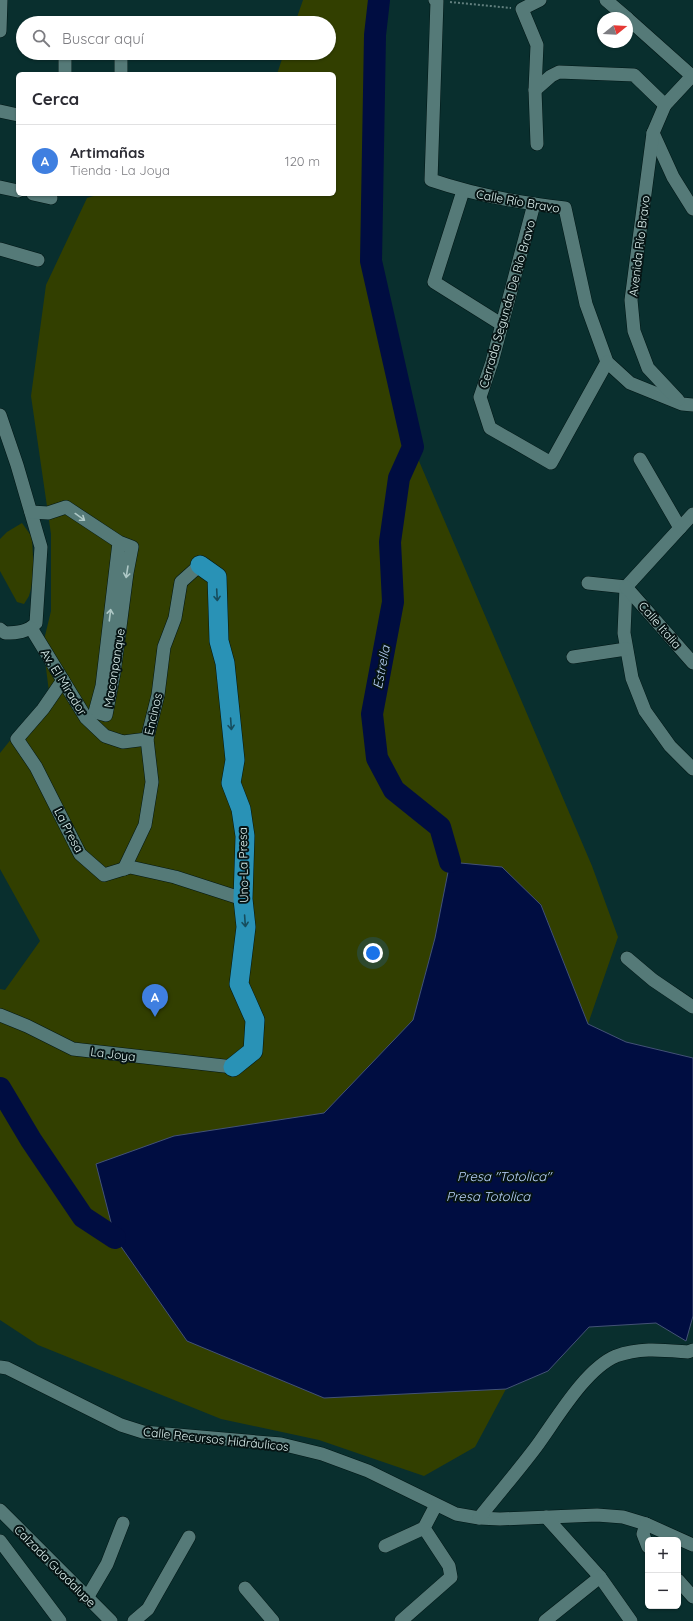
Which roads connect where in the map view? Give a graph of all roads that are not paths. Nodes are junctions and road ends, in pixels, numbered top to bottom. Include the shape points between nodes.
1 (1, 0) edge
2 (540, 0) edge
3 (606, 0) edge
4 (436, 1) edge
5 (620, 12) edge
6 (633, 23) edge
7 (0, 31) edge
8 (65, 60) edge
9 (121, 60) edge
10 (65, 72) edge
11 (121, 72) edge
12 (693, 76) edge
13 (536, 90) junction
14 (665, 105) junction
15 (0, 111) edge
16 (16, 115) edge
17 (653, 134) junction
18 (537, 144) dead end
19 (0, 187) edge
20 (16, 191) edge
21 (463, 191) junction
22 (42, 196) edge
23 (51, 198) dead end
24 (534, 204) junction
25 (693, 209) edge
26 (0, 249) edge
27 (38, 260) dead end
28 (501, 324) junction
29 (607, 362) junction
30 (688, 405) edge
31 (1, 422) edge
32 (640, 459) dead end
33 (31, 512) junction
34 (693, 514) edge
35 (680, 528) junction
36 (119, 542) junction
37 (200, 564) joint
38 (588, 583) dead end
39 (626, 587) junction
40 (0, 628) edge
41 (31, 628) junction
42 (626, 649) junction
43 (573, 656) dead end
44 (693, 663) edge
45 (63, 680) junction
46 (147, 739) junction
47 (693, 769) edge
48 (124, 868) junction
49 (243, 899) junction
50 (627, 958) dead end
51 (693, 1007) edge
52 (0, 1015) edge
53 (233, 1067) joint
54 (693, 1350) edge
55 (0, 1367) edge
56 (436, 1505) junction
57 (0, 1510) edge
58 (546, 1516) junction
59 (479, 1518) junction
60 (123, 1523) dead end
61 (646, 1524) junction
62 (424, 1528) junction
63 (189, 1537) dead end
64 (645, 1539) edge
65 (0, 1541) edge
66 (693, 1545) edge
67 (385, 1546) dead end
68 (600, 1577) junction
69 (681, 1583) edge
70 (245, 1588) dead end
71 (693, 1597) edge
72 (87, 1598) junction
73 (60, 1621) edge
74 (111, 1621) edge
75 (134, 1621) edge
76 (273, 1621) edge
77 (401, 1621) edge
78 (545, 1621) edge
79 (631, 1621) edge

1 - 7 street
2 - 13 street via 522,9 537,45
3 - 5 street
4 - 21 street, Calle Río Bravo via 431,180
6 - 12 street
8 - 10 street
9 - 11 street
12 - 14 street, Avenida Río Bravo
13 - 14 street via 559,72 634,75
13 - 18 street
14 - 17 street, Avenida Río Bravo
15 - 16 street
17 - 25 street via 673,176
17 - 30 street, Avenida Río Bravo via 632,300 634,331 648,368
19 - 20 street
21 - 24 street, Calle Río Bravo
21 - 28 street via 434,282
22 - 23 street
24 - 28 street, Cerrada Segunda De Río Bravo
24 - 29 street, Calle Río Bravo via 565,208 586,304
26 - 27 street
28 - 29 street, Cerrada Segunda De Río Bravo via 480,397 490,428 551,463
29 - 30 street, Calle Río Bravo via 630,382
31 - 33 street
32 - 35 street
33 -> 36 street via 48,513 66,506
33 - 41 street via 41,547 38,613 36,623
34 - 35 street
35 - 39 street
36 -> 36 street, Maconpanque via 132,547 106,716 95,712 102,686
37 - 46 street, Encinos via 181,582 175,618 164,647 158,695
37 -> 49 highway, Uno-La Presa via 217,577 219,641 224,663 235,760 231,783 241,809 245,836
38 - 39 street
39 - 42 street
39 - 44 street, Calle Italia
40 - 41 street via 5,633 11,633
41 - 45 street, Av. El Mirador
42 - 43 street
42 - 47 street via 632,678 645,711 670,746
45 - 46 street, Av. El Mirador via 86,718 105,736 123,742
45 - 48 street, La Presa via 43,710 18,739 36,767 80,854 104,875
46 - 48 street, Encinos via 152,782 145,825
48 - 49 street, La Presa via 130,867 175,877
49 -> 53 highway, Uno-La Presa via 246,927 239,984 255,1020 253,1051
50 - 51 street via 653,980
52 - 53 street, La Joya via 73,1049
54 - 59 street via 634,1351 615,1357 598,1368 569,1400 536,1447
55 - 56 street, Calle Recursos Hidráulicos via 7,1368 121,1425 144,1432 280,1444 315,1452 368,1471
56 - 59 street, Calle Recursos Hidráulicos via 456,1514
56 - 62 street
57 - 72 street, Calzada Guadalupe
58 - 59 street, Calle Recursos Hidráulicos
58 - 61 street, Calle Recursos Hidráulicos via 623,1517
58 - 68 street
60 - 72 street via 107,1564
61 - 64 street via 643,1534
61 - 66 street, Calle Recursos Hidráulicos
62 - 67 street
62 - 77 street via 449,1566 451,1577
63 - 75 street via 148,1609
65 - 73 street
68 - 78 street
68 - 79 street
69 - 71 street
70 - 76 street
72 - 74 street, Calzada Guadalupe

